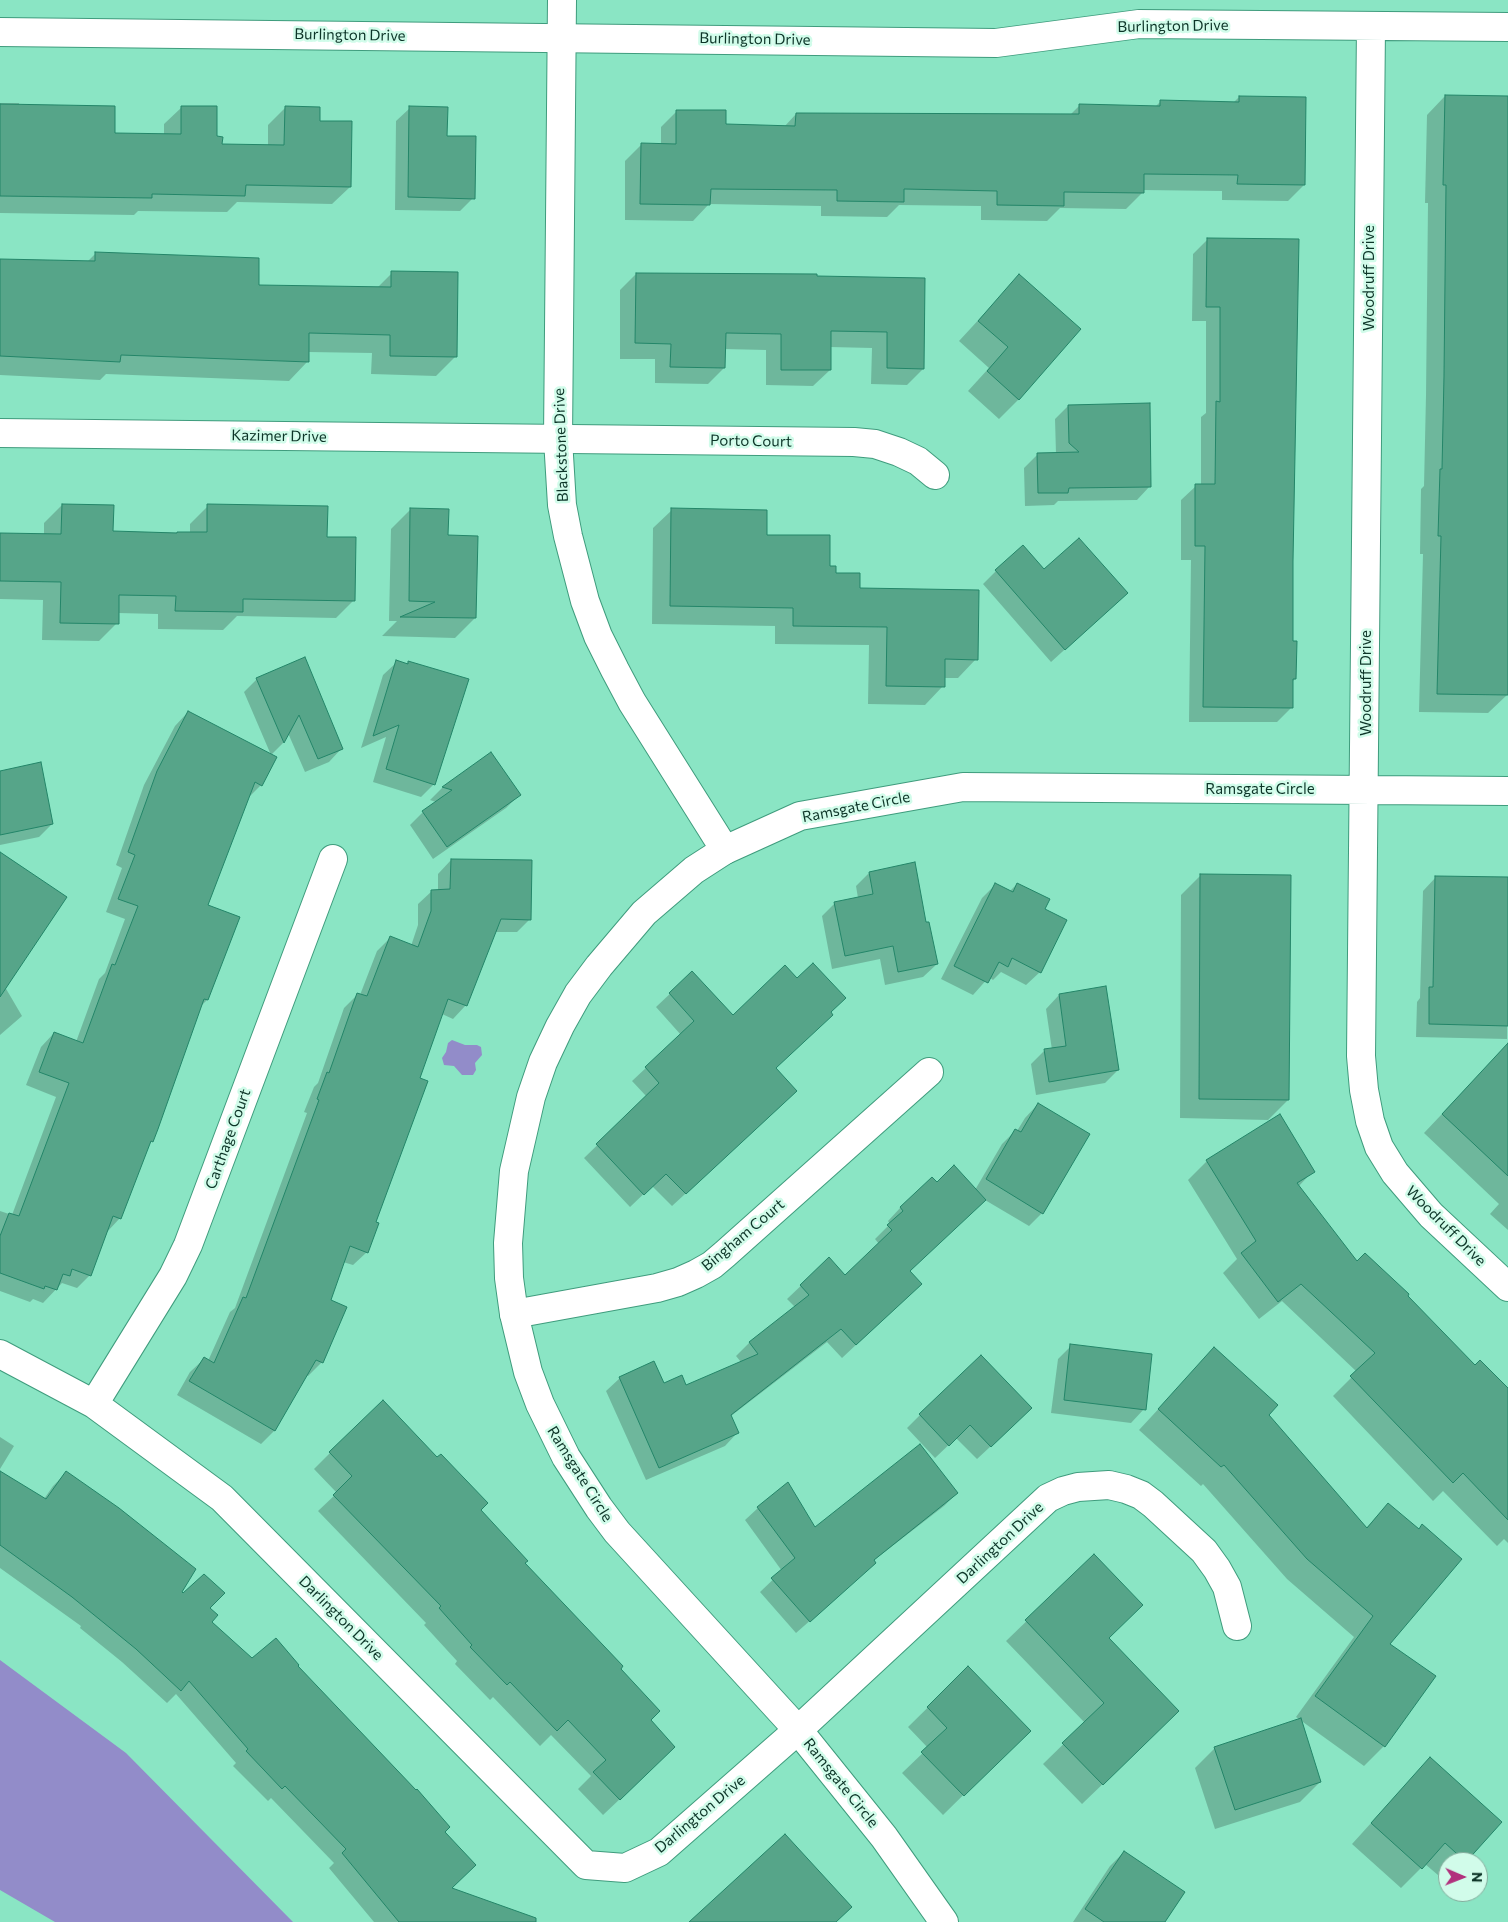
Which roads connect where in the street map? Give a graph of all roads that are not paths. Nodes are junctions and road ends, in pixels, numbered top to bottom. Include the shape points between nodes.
1 (562, 0) edge
2 (1371, 26) junction
3 (1508, 27) edge
4 (0, 32) edge
5 (562, 37) junction
6 (0, 433) edge
7 (558, 439) junction
8 (935, 475) dead end
9 (1365, 790) junction
10 (1508, 791) edge
11 (725, 850) junction
12 (333, 859) dead end
13 (929, 1072) dead end
14 (1508, 1287) edge
15 (514, 1314) junction
16 (0, 1354) edge
17 (94, 1404) junction
18 (1237, 1626) dead end
19 (798, 1730) junction
20 (944, 1922) edge

1 - 5 street, Blackstone Drive
2 - 3 street, Burlington Drive
2 - 5 street, Burlington Drive via 1140,24 996,42
2 - 9 street, Woodruff Drive
4 - 5 street, Burlington Drive
5 - 7 street, Blackstone Drive
6 - 7 street, Kazimer Drive
7 - 8 street, Porto Court via 876,444 918,461
7 - 11 street, Blackstone Drive via 562,505 568,536 580,585 598,636 632,702
9 - 10 street, Ramsgate Circle
9 - 11 street, Ramsgate Circle via 963,787 800,816
9 - 14 street, Woodruff Drive via 1361,1056 1370,1121 1379,1148 1395,1174 1431,1215
11 - 15 street, Ramsgate Circle via 669,890 622,937 578,994 556,1035 531,1097 514,1172 508,1243
12 - 17 street, Carthage Court via 188,1244 156,1305
13 - 15 street, Bingham Court via 712,1265 678,1282 657,1288
15 - 19 street, Ramsgate Circle via 528,1372 540,1404 566,1457 599,1508 617,1532
16 - 17 street, Darlington Drive
17 - 19 street, Darlington Drive via 222,1498 586,1865 625,1868 659,1852
18 - 19 street, Darlington Drive via 1227,1587 1217,1569 1204,1552 1153,1504 1126,1489 1078,1487 1048,1498
19 - 20 street, Ramsgate Circle via 884,1837

